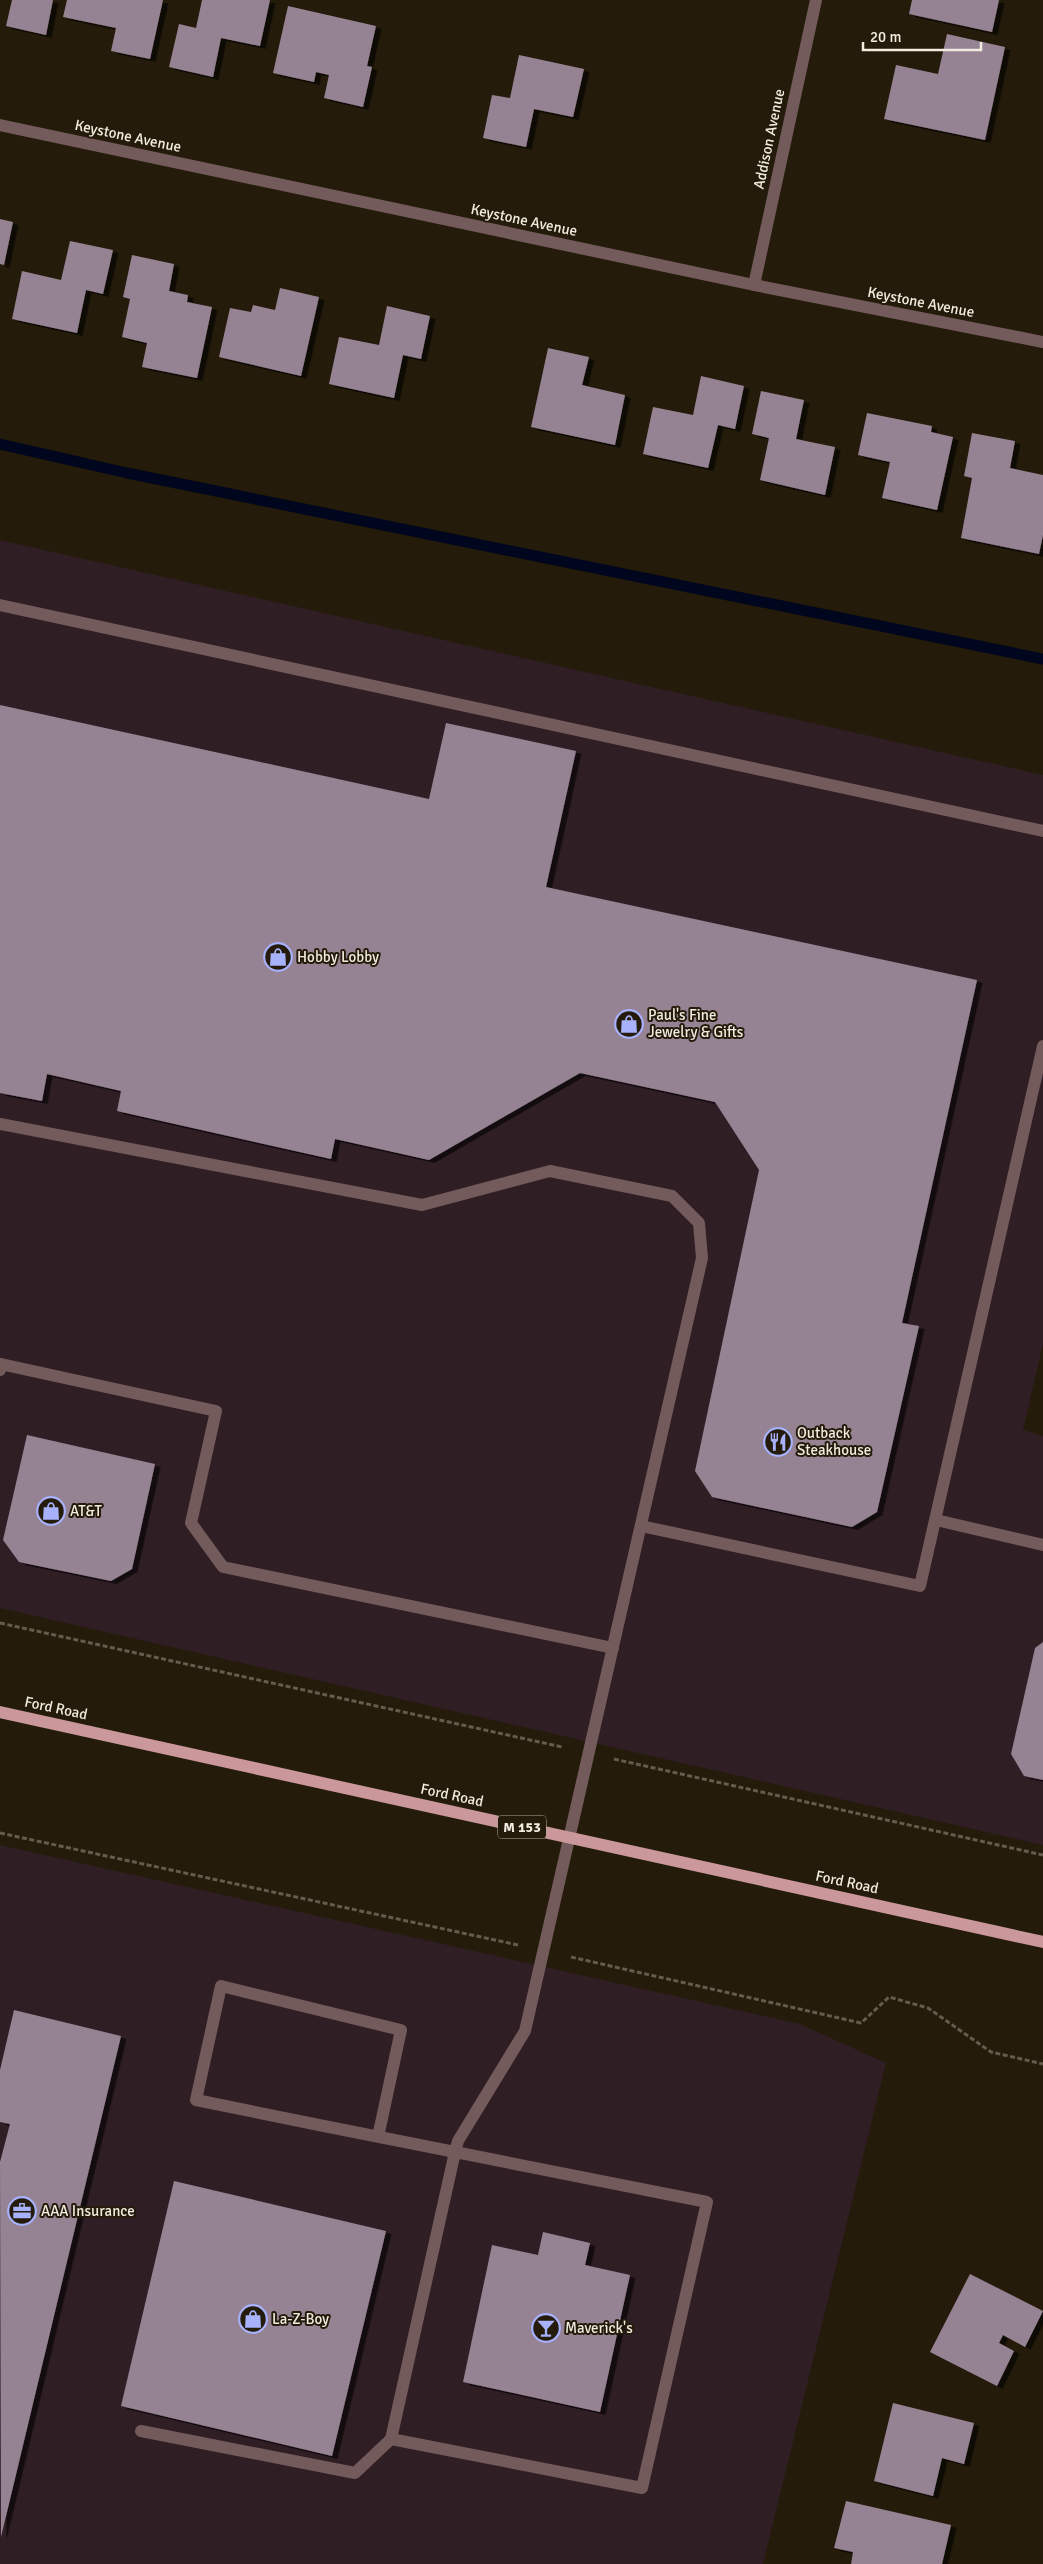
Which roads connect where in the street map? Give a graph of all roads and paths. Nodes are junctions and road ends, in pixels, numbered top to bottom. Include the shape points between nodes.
1 (816, 0) edge
2 (0, 125) edge
3 (754, 285) junction
4 (1043, 342) edge
5 (0, 605) edge
6 (1043, 831) edge
7 (1043, 1046) edge
8 (0, 1124) edge
9 (0, 1370) edge
10 (936, 1520) junction
11 (641, 1526) junction
12 (1043, 1546) edge
13 (0, 1623) edge
14 (613, 1648) junction
15 (0, 1712) edge
16 (589, 1753) junction
17 (0, 1833) edge
18 (569, 1838) junction
19 (1043, 1855) edge
20 (1043, 1942) edge
21 (527, 1947) dead end
22 (587, 1960) dead end
23 (1043, 2064) edge
24 (378, 2137) junction
25 (455, 2152) junction
26 (141, 2431) dead end
27 (391, 2439) junction

1 - 3 street, Addison Avenue
2 - 3 street, Keystone Avenue
3 - 4 street, Keystone Avenue
5 - 6 street
7 - 10 street
8 - 11 street via 422,1205 550,1171 672,1196 699,1223 702,1258
9 - 14 street via 1,1364 216,1411 191,1523 223,1567
10 - 11 street via 920,1586
10 - 12 street
11 - 14 street
13 - 16 path
14 - 16 street
15 - 18 main road, Ford Road / M 153
16 - 18 street
16 - 19 path
17 - 21 path
18 - 20 main road, Ford Road / M 153
18 - 25 street via 525,2032 458,2141
22 - 23 path via 862,2023 888,1998 928,2008 991,2052
24 - 24 street via 196,2100 221,1986 401,2030
24 - 25 street
25 - 27 street
25 - 27 street via 706,2202 642,2488
26 - 27 street via 355,2473

